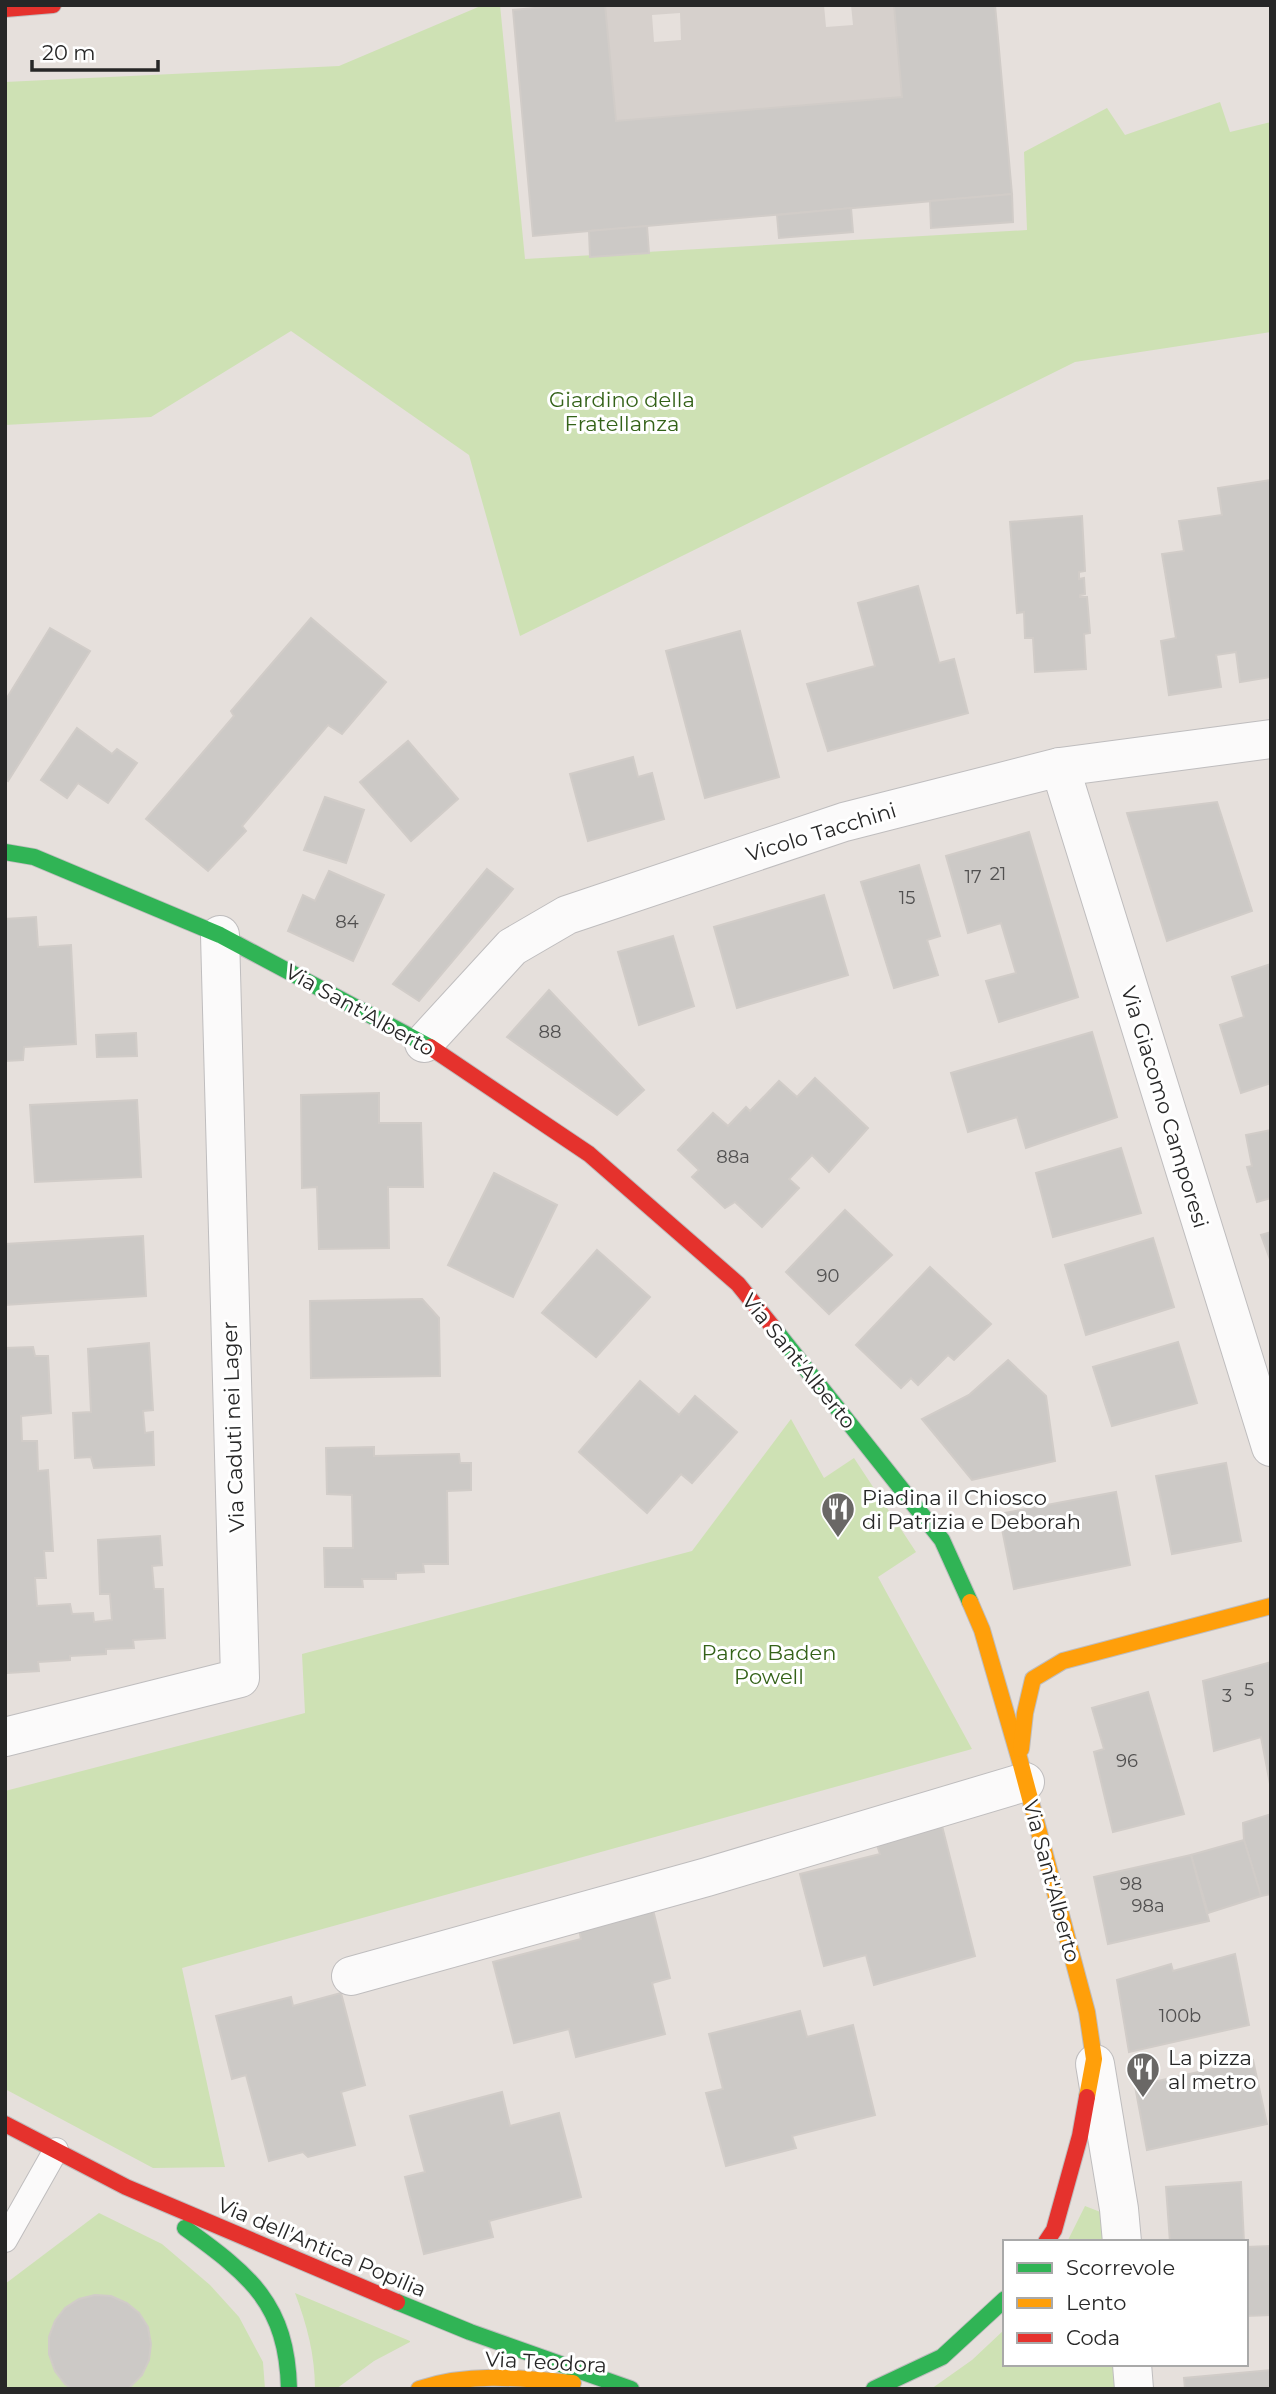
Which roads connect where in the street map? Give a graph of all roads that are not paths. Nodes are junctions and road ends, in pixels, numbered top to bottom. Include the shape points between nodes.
1 (53, 5) edge
2 (5, 9) edge
3 (1271, 739) edge
4 (1060, 767) junction
5 (5, 852) edge
6 (220, 935) junction
7 (424, 1043) junction
8 (1271, 1447) edge
9 (1271, 1605) edge
10 (5, 1737) edge
11 (1022, 1772) junction
12 (351, 1976) dead end
13 (1094, 2059) junction
14 (5, 2124) edge
15 (56, 2150) junction
16 (126, 2187) junction
17 (5, 2240) edge
18 (1047, 2240) edge
19 (1122, 2240) edge
20 (1003, 2301) edge
21 (1132, 2366) edge
22 (289, 2389) edge
23 (419, 2389) edge
24 (631, 2389) edge
25 (874, 2389) edge
26 (1134, 2389) edge

1 - 2 street
3 - 4 street, Vicolo Tacchini
4 - 7 street, Vicolo Tacchini via 844,822 568,915 512,947
4 - 8 street, Via Giacomo Camporesi
5 - 6 street, Via Sant'Alberto via 34,857
6 - 7 street, Via Sant'Alberto
6 - 10 street, Via Caduti nei Lager via 240,1678
7 - 11 street, Via Sant'Alberto via 589,1154 738,1284 942,1540 982,1630
9 - 11 street via 1063,1661 1033,1679 1025,1713
11 - 12 street via 707,1877
11 - 13 street, Via Sant'Alberto via 1087,2012
13 - 18 street via 1080,2136
13 - 19 street, Via Sant'Alberto
14 - 15 street, Via dell'Antica Popilia
15 - 16 street, Via dell'Antica Popilia
15 - 17 lane
16 - 22 street via 217,2250 263,2293 284,2334
16 - 24 street, Via dell'Antica Popilia via 470,2332
20 - 25 street via 942,2357
21 - 26 street
23 - 24 street, Via Teodora via 493,2376

